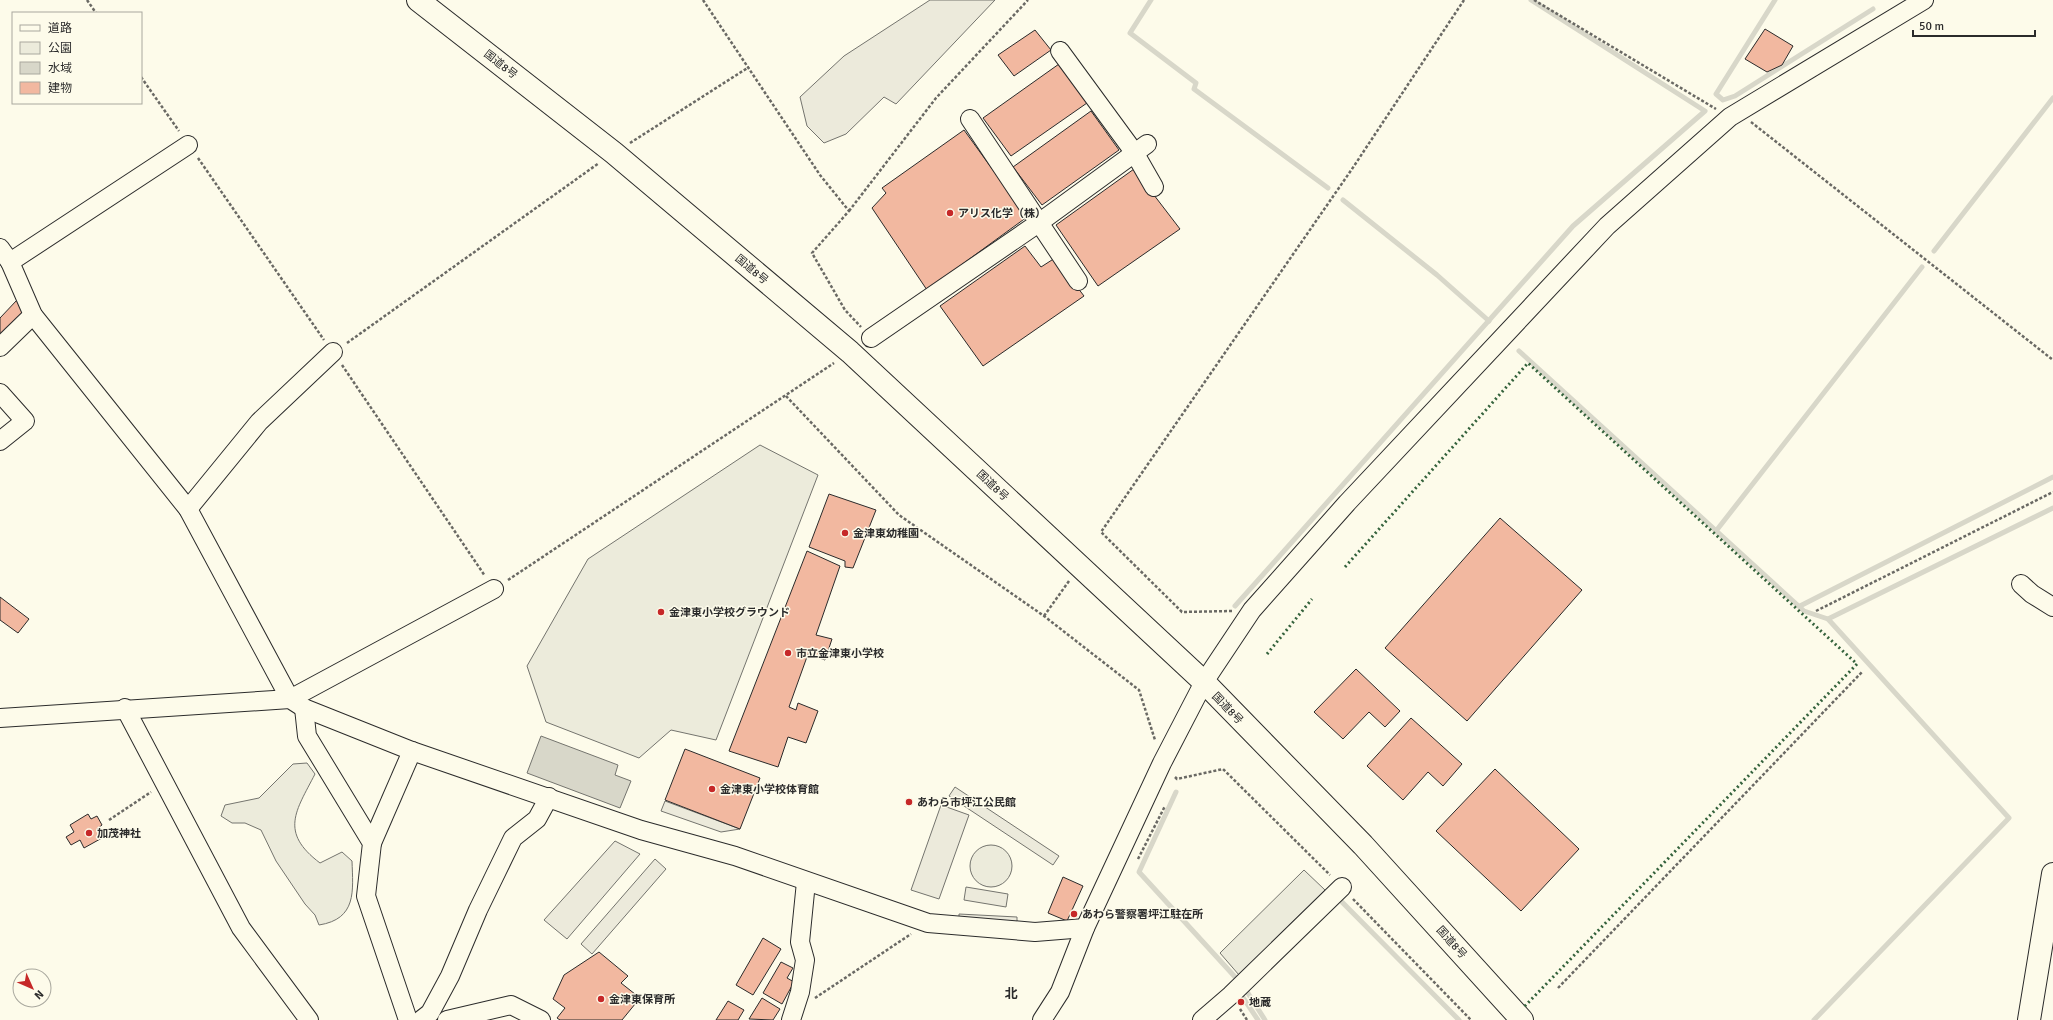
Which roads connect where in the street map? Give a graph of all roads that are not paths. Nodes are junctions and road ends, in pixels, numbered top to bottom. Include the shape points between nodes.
1 (418, 0) edge
2 (1924, 0) edge
3 (1060, 51) dead end
4 (970, 119) dead end
5 (188, 145) road end
6 (1140, 148) junction
7 (1154, 187) dead end
8 (1040, 222) junction
9 (3, 252) edge
10 (1078, 281) dead end
11 (34, 315) junction
12 (871, 338) road end
13 (0, 346) edge
14 (333, 352) road end
15 (0, 393) edge
16 (0, 441) edge
17 (188, 509) junction
18 (2021, 584) dead end
19 (494, 589) road end
20 (2053, 607) edge
21 (1204, 682) junction
22 (297, 704) junction
23 (125, 708) junction
24 (0, 718) edge
25 (412, 750) junction
26 (549, 797) junction
27 (372, 843) junction
28 (2053, 874) edge
29 (806, 882) junction
30 (1342, 887) road end
31 (1085, 928) junction
32 (792, 1016) edge
33 (309, 1020) edge
34 (408, 1020) edge
35 (421, 1020) edge
36 (447, 1020) edge
37 (541, 1020) edge
38 (1042, 1020) edge
39 (1202, 1020) edge
40 (1522, 1020) edge
41 (2029, 1020) edge

1 - 21 main road, 国道8号 via 614,153 850,352
2 - 21 street via 1735,115 1607,226 1347,503 1252,610
3 - 6 street
4 - 8 street
5 - 9 street
6 - 7 street
6 - 8 street
8 - 10 street
8 - 12 street
9 - 11 street
11 - 13 street
11 - 17 street
14 - 17 street via 259,422
15 - 16 street via 25,421
17 - 22 street
18 - 20 street
19 - 22 street
21 - 31 street via 1162,763
21 - 40 main road, 国道8号 via 1363,845
22 - 23 street
22 - 25 street
22 - 27 street via 307,736
23 - 24 street
23 - 33 street via 241,928
25 - 26 street
25 - 27 street
26 - 29 street via 641,830 735,856
26 - 35 street via 537,819 513,838 450,976 430,1013
27 - 34 street via 366,896
28 - 41 main road
29 - 31 street via 928,923 1035,932
29 - 32 street via 800,942 805,960 800,992
30 - 39 street
31 - 38 street via 1060,992
36 - 37 street via 511,1005

